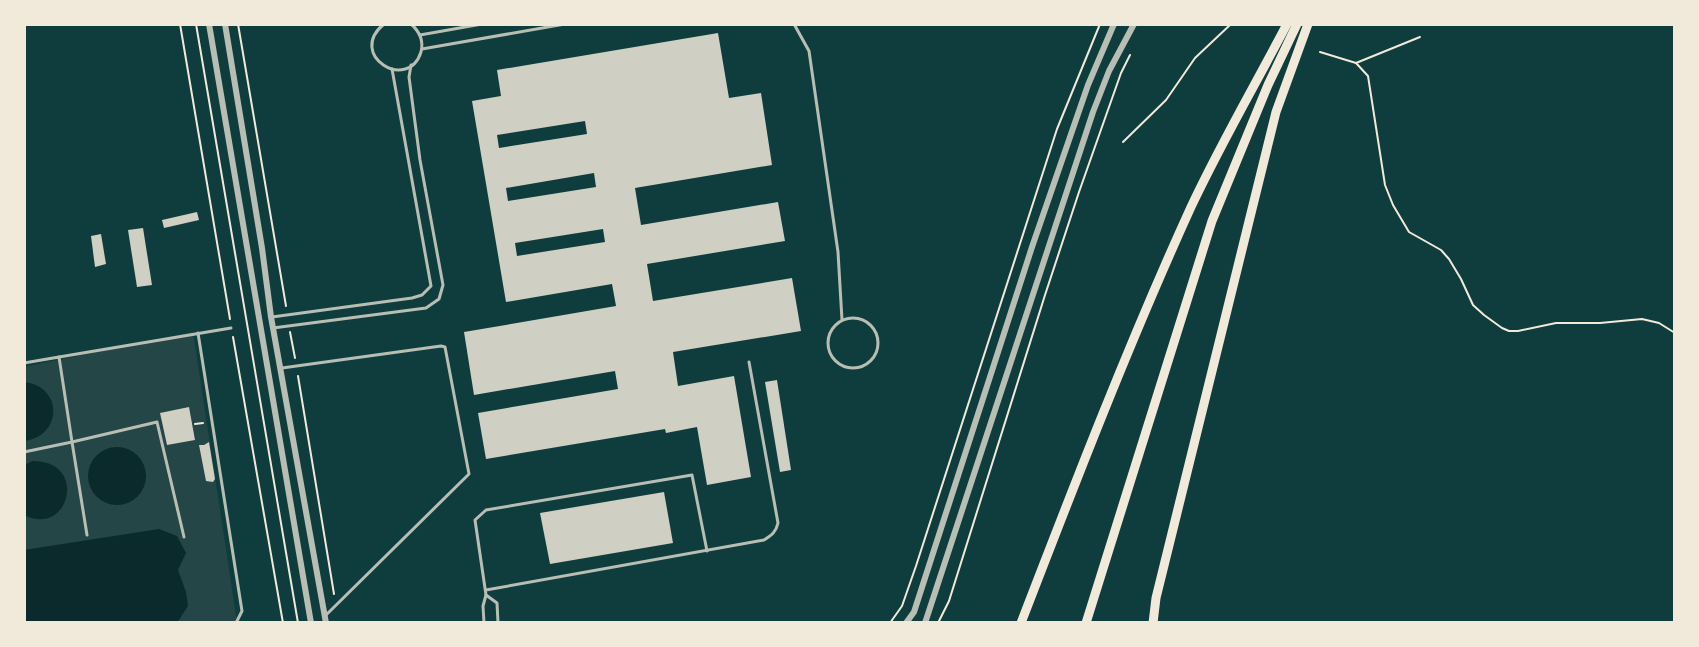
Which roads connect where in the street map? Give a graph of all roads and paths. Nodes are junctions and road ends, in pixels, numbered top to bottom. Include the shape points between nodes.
1 (196, 24) edge
2 (209, 24) edge
3 (225, 24) edge
4 (372, 24) edge
5 (384, 24) edge
6 (411, 24) edge
7 (482, 24) edge
8 (565, 24) edge
9 (794, 24) edge
10 (1100, 24) edge
11 (1114, 24) edge
12 (1134, 24) edge
13 (1231, 24) edge
14 (1287, 24) edge
15 (1297, 24) edge
16 (1308, 24) edge
17 (376, 32) junction
18 (420, 35) junction
19 (1420, 37) dead end
20 (1134, 46) dead end
21 (422, 49) junction
22 (1320, 52) dead end
23 (1356, 63) junction
24 (411, 65) junction
25 (392, 69) junction
26 (1123, 142) dead end
27 (271, 317) junction
28 (842, 320) junction
29 (231, 328) dead end
30 (273, 328) junction
31 (198, 333) junction
32 (1675, 333) edge
33 (59, 357) junction
34 (749, 362) dead end
35 (24, 363) edge
36 (280, 368) junction
37 (72, 442) junction
38 (24, 452) edge
39 (87, 535) dead end
40 (184, 537) dead end
41 (707, 551) junction
42 (486, 593) junction
43 (326, 620) edge
44 (236, 623) edge
45 (298, 623) edge
46 (311, 623) edge
47 (484, 623) edge
48 (498, 623) edge
49 (890, 623) edge
50 (906, 623) edge
51 (925, 623) edge
52 (938, 623) edge
53 (1021, 623) edge
54 (1086, 623) edge
55 (1153, 623) edge

1 - 45 path
2 - 46 street
3 - 27 street
4 - 17 lane
5 - 17 lane
6 - 18 lane
7 - 18 lane
8 - 21 lane
9 - 28 lane via 809,51 838,252
10 - 49 path via 1057,129 916,566
11 - 50 street via 1083,99 914,612
12 - 51 street via 1093,112
13 - 26 path
14 - 53 highway via 1192,205
15 - 54 highway via 1212,221
16 - 55 highway via 1276,112
17 - 25 lane via 376,58
18 - 21 lane
19 - 23 path
20 - 52 path via 1079,192
21 - 24 lane
22 - 23 path
23 - 32 path via 1368,76 1385,185 1393,205 1409,232 1449,259 1473,305 1484,315 1509,331 1642,319
24 - 25 lane
24 - 30 lane via 420,160 443,285 439,299 426,308
25 - 27 lane via 431,286 412,298
27 - 30 street
28 - 28 lane via 829,336 832,357 850,368 864,366 877,350 877,336 863,320
29 - 31 lane
30 - 36 street
31 - 33 lane
31 - 44 lane via 242,611
33 - 35 lane
33 - 37 lane
34 - 41 lane via 778,523 764,540
36 - 43 street
36 - 43 lane via 445,347 469,474
37 - 38 lane
37 - 39 lane
37 - 40 lane via 157,422
41 - 42 lane
41 - 42 lane via 692,475 486,510 475,520
42 - 47 lane
42 - 48 lane via 497,603

